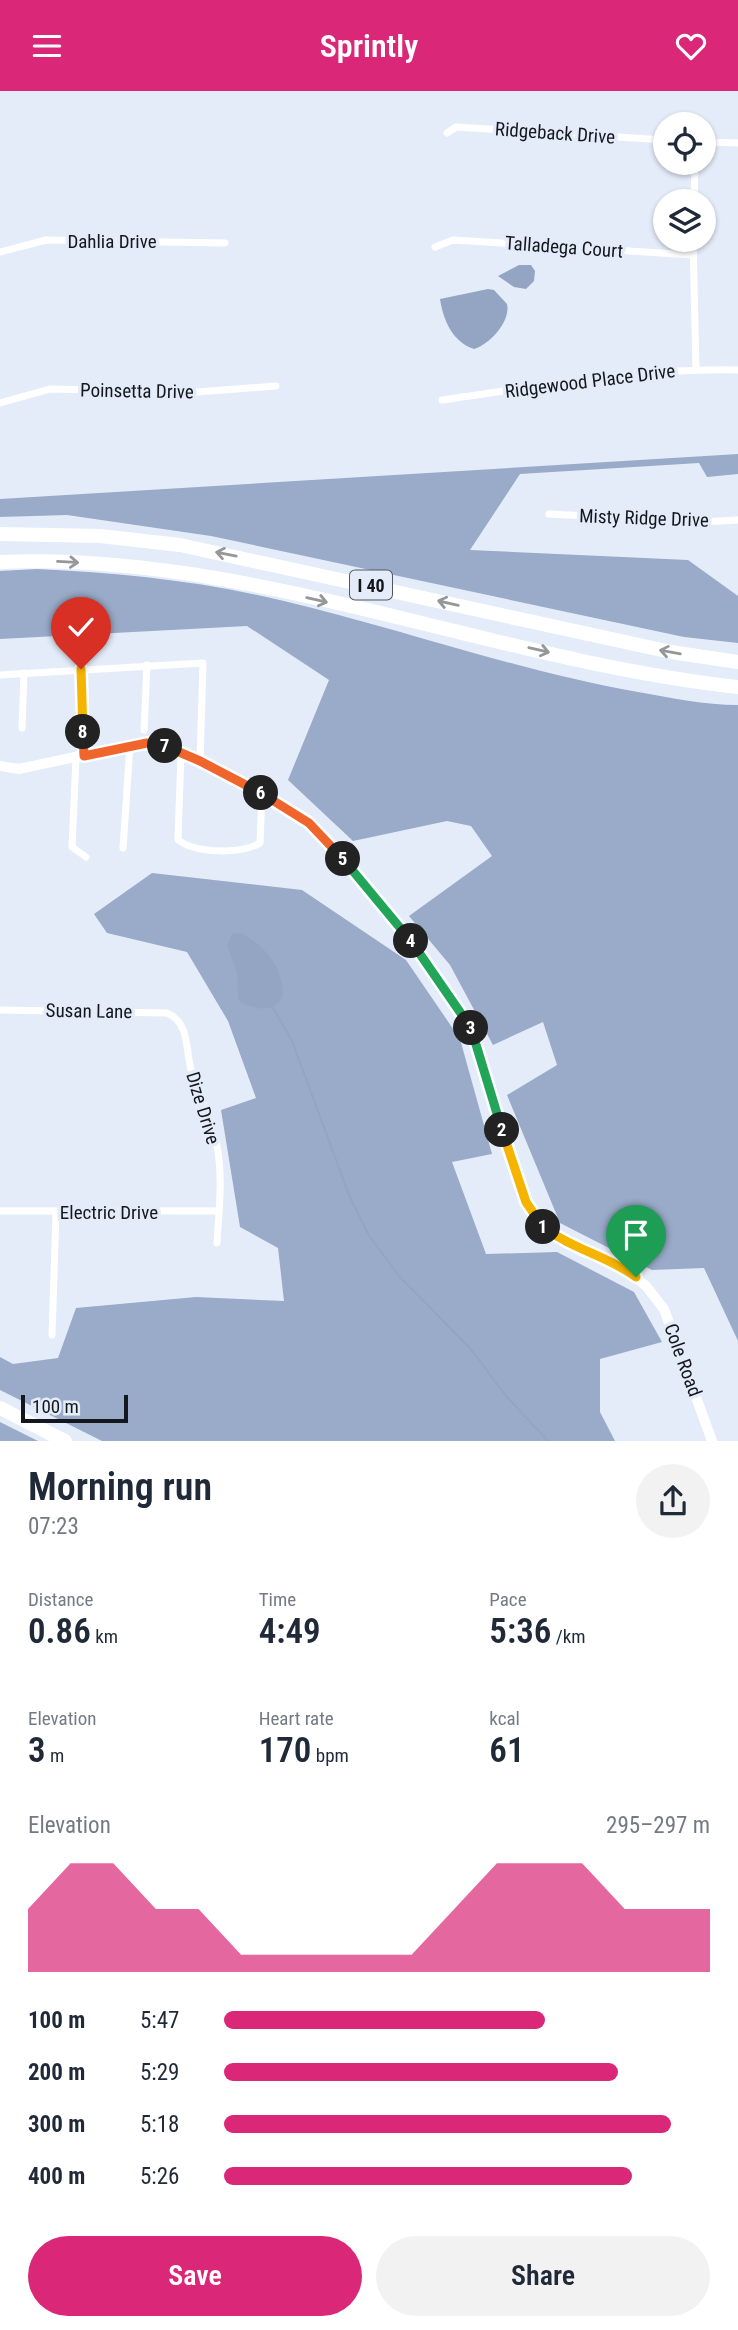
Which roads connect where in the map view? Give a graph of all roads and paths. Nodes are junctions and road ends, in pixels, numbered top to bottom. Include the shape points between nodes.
1 (447, 133) dead end
2 (653, 139) edge
3 (716, 142) edge
4 (738, 143) edge
5 (225, 243) dead end
6 (435, 247) dead end
7 (0, 251) edge
8 (693, 255) joint
9 (696, 369) junction
10 (738, 370) edge
11 (276, 386) dead end
12 (442, 400) dead end
13 (0, 403) edge
14 (550, 515) dead end
15 (738, 520) edge
16 (0, 534) edge
17 (0, 562) edge
18 (738, 661) edge
19 (147, 665) junction
20 (81, 669) junction
21 (24, 673) junction
22 (0, 675) edge
23 (738, 687) edge
24 (22, 728) dead end
25 (144, 730) dead end
26 (130, 745) junction
27 (181, 753) junction
28 (81, 755) junction
29 (200, 761) junction
30 (0, 766) edge
31 (262, 797) junction
32 (123, 848) dead end
33 (86, 857) dead end
34 (0, 1010) edge
35 (177, 1017) joint
36 (0, 1211) edge
37 (219, 1211) junction
38 (56, 1213) junction
39 (217, 1243) dead end
40 (52, 1335) dead end
41 (0, 1408) edge
42 (65, 1441) edge
43 (712, 1441) edge

1 - 2 street, Ridgeback Drive via 456,127
3 - 4 street
5 - 7 street, Dahlia Drive via 46,240
6 - 8 street, Talladega Court via 453,240
8 - 9 street
9 - 10 street, Ridgewood Place Drive
9 - 12 street, Ridgewood Place Drive
11 - 13 street, Poinsetta Drive via 197,393 50,389
14 - 15 street, Misty Ridge Drive
18 -> 16 highway, I 40 via 671,652 180,545 100,536
17 -> 23 highway, I 40 via 118,564 196,574 629,671
19 - 20 street
19 - 25 street
19 - 29 street via 203,663
20 - 21 street
20 - 28 street
21 - 22 street
21 - 24 street
26 - 27 street, Cole Road via 163,746
26 - 28 street, Cole Road
26 - 32 street
27 - 29 street, Cole Road
27 - 31 street via 178,840 188,848 248,850 260,843
28 - 30 street, Cole Road via 19,769
28 - 33 street via 72,847
29 - 31 street, Cole Road
31 - 43 street, Cole Road via 296,813 321,834 433,970 476,1041 516,1178 531,1213 544,1228 581,1251 626,1270 656,1299 671,1324
34 - 35 street, Susan Lane via 167,1013
35 - 37 street, Dize Drive via 217,1147
36 - 38 street, Electric Drive
37 - 38 street, Electric Drive
37 - 39 street, Dize Drive
38 - 40 street
41 - 42 highway

